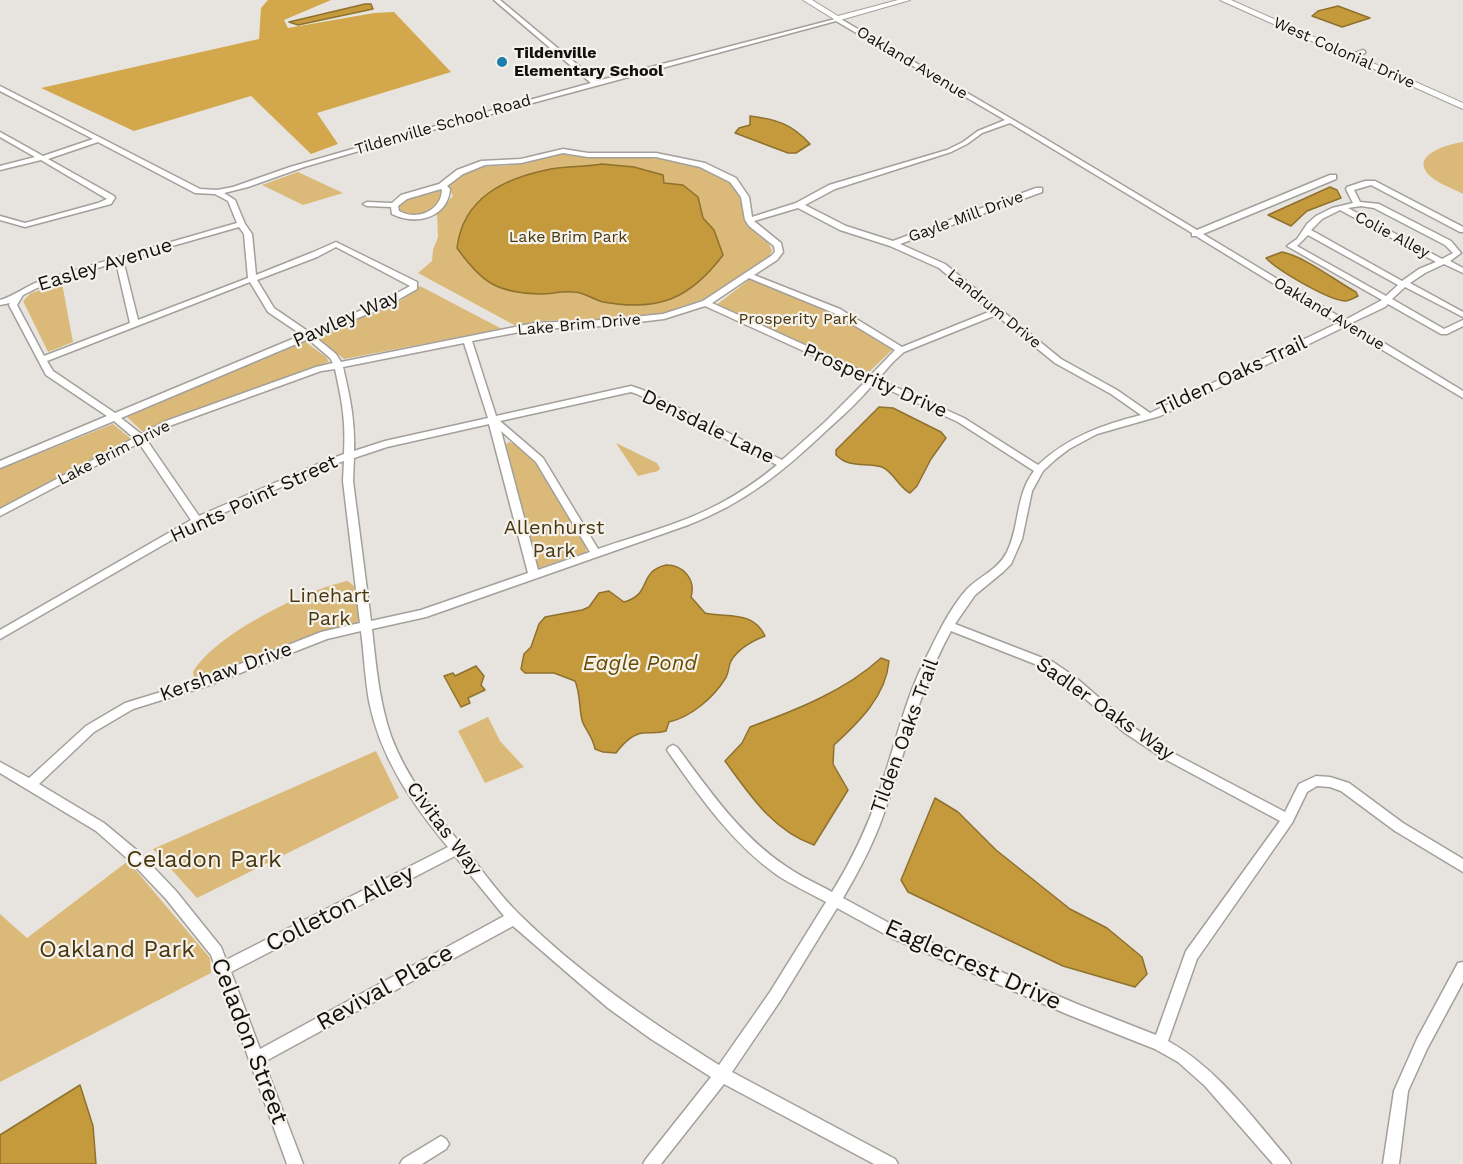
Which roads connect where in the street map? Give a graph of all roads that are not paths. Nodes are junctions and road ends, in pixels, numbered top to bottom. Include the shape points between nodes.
1 (497, 0) edge
2 (807, 0) edge
3 (906, 0) edge
4 (1224, 0) edge
5 (1243, 0) edge
6 (837, 18) junction
7 (1363, 52) junction
8 (1352, 56) junction
9 (594, 83) junction
10 (0, 88) edge
11 (1463, 96) edge
12 (1463, 106) edge
13 (1008, 121) junction
14 (1018, 126) junction
15 (0, 134) edge
16 (96, 138) junction
17 (971, 140) junction
18 (40, 158) junction
19 (0, 168) edge
20 (1333, 177) dead end
21 (442, 186) junction
22 (1039, 190) dead end
23 (218, 193) junction
24 (1357, 203) junction
25 (367, 204) dead end
26 (394, 205) junction
27 (799, 205) junction
28 (1342, 208) junction
29 (1426, 211) junction
30 (0, 218) edge
31 (749, 220) junction
32 (1405, 221) junction
33 (241, 224) junction
34 (1463, 230) edge
35 (1307, 231) junction
36 (1196, 234) junction
37 (893, 244) junction
38 (118, 259) junction
39 (1442, 261) junction
40 (1463, 271) edge
41 (748, 275) junction
42 (252, 279) junction
43 (1403, 284) junction
44 (15, 299) junction
45 (1386, 300) junction
46 (0, 303) edge
47 (706, 303) junction
48 (998, 311) junction
49 (1463, 315) edge
50 (1343, 322) junction
51 (1463, 323) edge
52 (135, 324) junction
53 (309, 336) junction
54 (466, 339) junction
55 (901, 350) junction
56 (41, 360) junction
57 (338, 364) junction
58 (871, 380) junction
59 (1463, 394) edge
60 (1148, 416) junction
61 (116, 418) junction
62 (493, 420) junction
63 (140, 438) junction
64 (349, 455) junction
65 (782, 464) junction
66 (0, 465) edge
67 (1039, 470) junction
68 (0, 513) edge
69 (196, 520) junction
70 (596, 554) junction
71 (534, 576) junction
72 (365, 626) junction
73 (949, 626) junction
74 (0, 635) edge
75 (673, 750) dead end
76 (0, 767) edge
77 (31, 784) junction
78 (1288, 819) junction
79 (456, 849) junction
80 (1463, 866) edge
81 (834, 899) junction
82 (514, 918) junction
83 (1463, 968) edge
84 (224, 969) junction
85 (1160, 1044) junction
86 (256, 1059) junction
87 (722, 1076) junction
88 (441, 1144) dead end
89 (295, 1164) edge
90 (408, 1164) edge
91 (651, 1164) edge
92 (890, 1164) edge
93 (1283, 1164) edge
94 (1391, 1164) edge

1 - 9 street
2 - 6 main road
3 - 6 main road, Tildenville School Road
4 - 8 highway, West Colonial Drive
5 - 7 highway, West Colonial Drive
6 - 9 street, Tildenville School Road
6 - 13 street, Oakland Avenue
7 - 8 street
7 - 11 highway, West Colonial Drive
8 - 12 highway, West Colonial Drive
9 - 23 street, Tildenville School Road
10 - 16 street, Tildenville School Road
13 - 14 street, Oakland Avenue
13 - 17 street via 980,132
14 - 17 street
14 - 36 street, Oakland Avenue
15 - 18 street
16 - 18 street
16 - 23 street, Tildenville School Road via 198,191
17 - 27 street via 949,151 832,187
18 - 19 street
18 - 30 street via 111,198 101,205 33,224 16,224
20 - 36 street
21 - 26 street via 408,195
21 - 26 street via 446,189 445,202 427,214 406,217 395,212
21 - 31 street via 467,168 483,163 521,161 563,151 656,155 702,165 733,180 746,197
22 - 37 street, Gayle Mill Drive
23 - 33 street via 231,200
24 - 28 street
24 - 29 street via 1350,189 1372,183
24 - 32 street via 1376,206
25 - 26 street
27 - 31 street
27 - 37 street, Landrum Drive via 843,228
28 - 35 street via 1313,223
28 - 39 street, Colie Alley
29 - 32 street
29 - 34 street
31 - 41 street, Lake Brim Drive via 778,245 780,252
32 - 39 street via 1454,248 1457,253
33 - 38 street, Easley Avenue
33 - 42 street via 248,234
35 - 43 street
35 - 45 street via 1302,241 1291,246
36 - 50 street, Oakland Avenue
37 - 48 street, Landrum Drive via 942,266
38 - 44 street, Easley Avenue via 34,286
38 - 52 street
39 - 40 street, Colie Alley
39 - 43 street, Tilden Oaks Trail
41 - 47 street, Lake Brim Drive
41 - 55 street via 837,311
42 - 52 street, Pawley Way
42 - 53 street via 272,310
42 - 53 street, Pawley Way via 336,244 414,284 398,298
43 - 45 street, Tilden Oaks Trail
43 - 49 street
44 - 46 street
44 - 56 street, Easley Avenue via 13,306
45 - 50 street, Tilden Oaks Trail
45 - 51 street via 1444,332
47 - 54 street, Lake Brim Drive via 638,320 546,325
47 - 58 street, Prosperity Drive
48 - 55 street
48 - 60 street, Landrum Drive via 1058,361
50 - 59 street, Oakland Avenue
50 - 60 street, Tilden Oaks Trail
52 - 56 street, Pawley Way
53 - 57 street
53 - 61 street, Pawley Way
54 - 57 street, Lake Brim Drive
54 - 62 street
55 - 58 street
56 - 61 street, Easley Avenue via 49,373
57 - 63 street, Lake Brim Drive via 184,417
57 - 64 street, Civitas Way via 348,406
58 - 65 street, Kershaw Drive
58 - 67 street, Prosperity Drive via 962,420
60 - 67 street, Tilden Oaks Trail via 1087,434 1064,446
61 - 63 street, Easley Avenue
61 - 66 street, Pawley Way
62 - 64 street, Hunts Point Street
62 - 65 street, Densdale Lane via 631,390
62 - 70 street via 540,460
62 - 71 street
63 - 68 street, Lake Brim Drive
63 - 69 street, Easley Avenue
64 - 69 street, Hunts Point Street
64 - 72 street, Civitas Way via 348,481
65 - 70 street, Kershaw Drive via 722,507
67 - 73 street, Tilden Oaks Trail via 1024,495 1018,538 1007,561 972,592
69 - 74 street, Hunts Point Street
70 - 71 street, Kershaw Drive
71 - 72 street, Kershaw Drive via 422,614
72 - 77 street, Kershaw Drive via 326,635 203,684 115,712 90,729
72 - 79 street, Civitas Way via 375,701 396,762 424,809
73 - 78 street, Sadler Oaks Way via 1049,665 1165,754
73 - 81 street, Tilden Oaks Trail via 919,688 865,845
75 - 81 street, Eaglecrest Drive via 716,810 752,846 782,871
76 - 77 street, Celadon Street
77 - 84 street, Celadon Street via 100,827 135,857 198,927
78 - 80 street via 1303,788 1316,781 1330,782 1345,787
78 - 85 street via 1191,956
79 - 82 street, Civitas Way
79 - 84 street, Colleton Alley
81 - 85 street, Eaglecrest Drive via 897,934
81 - 87 street, Tilden Oaks Trail
82 - 86 street, Revival Place
82 - 87 street, Civitas Way via 614,1003
83 - 94 street via 1401,1091
84 - 86 street, Celadon Street
85 - 93 street, Eaglecrest Drive via 1183,1057 1210,1081
86 - 89 street, Celadon Street
87 - 91 street, Tilden Oaks Trail
87 - 92 street, Civitas Way
88 - 90 street

